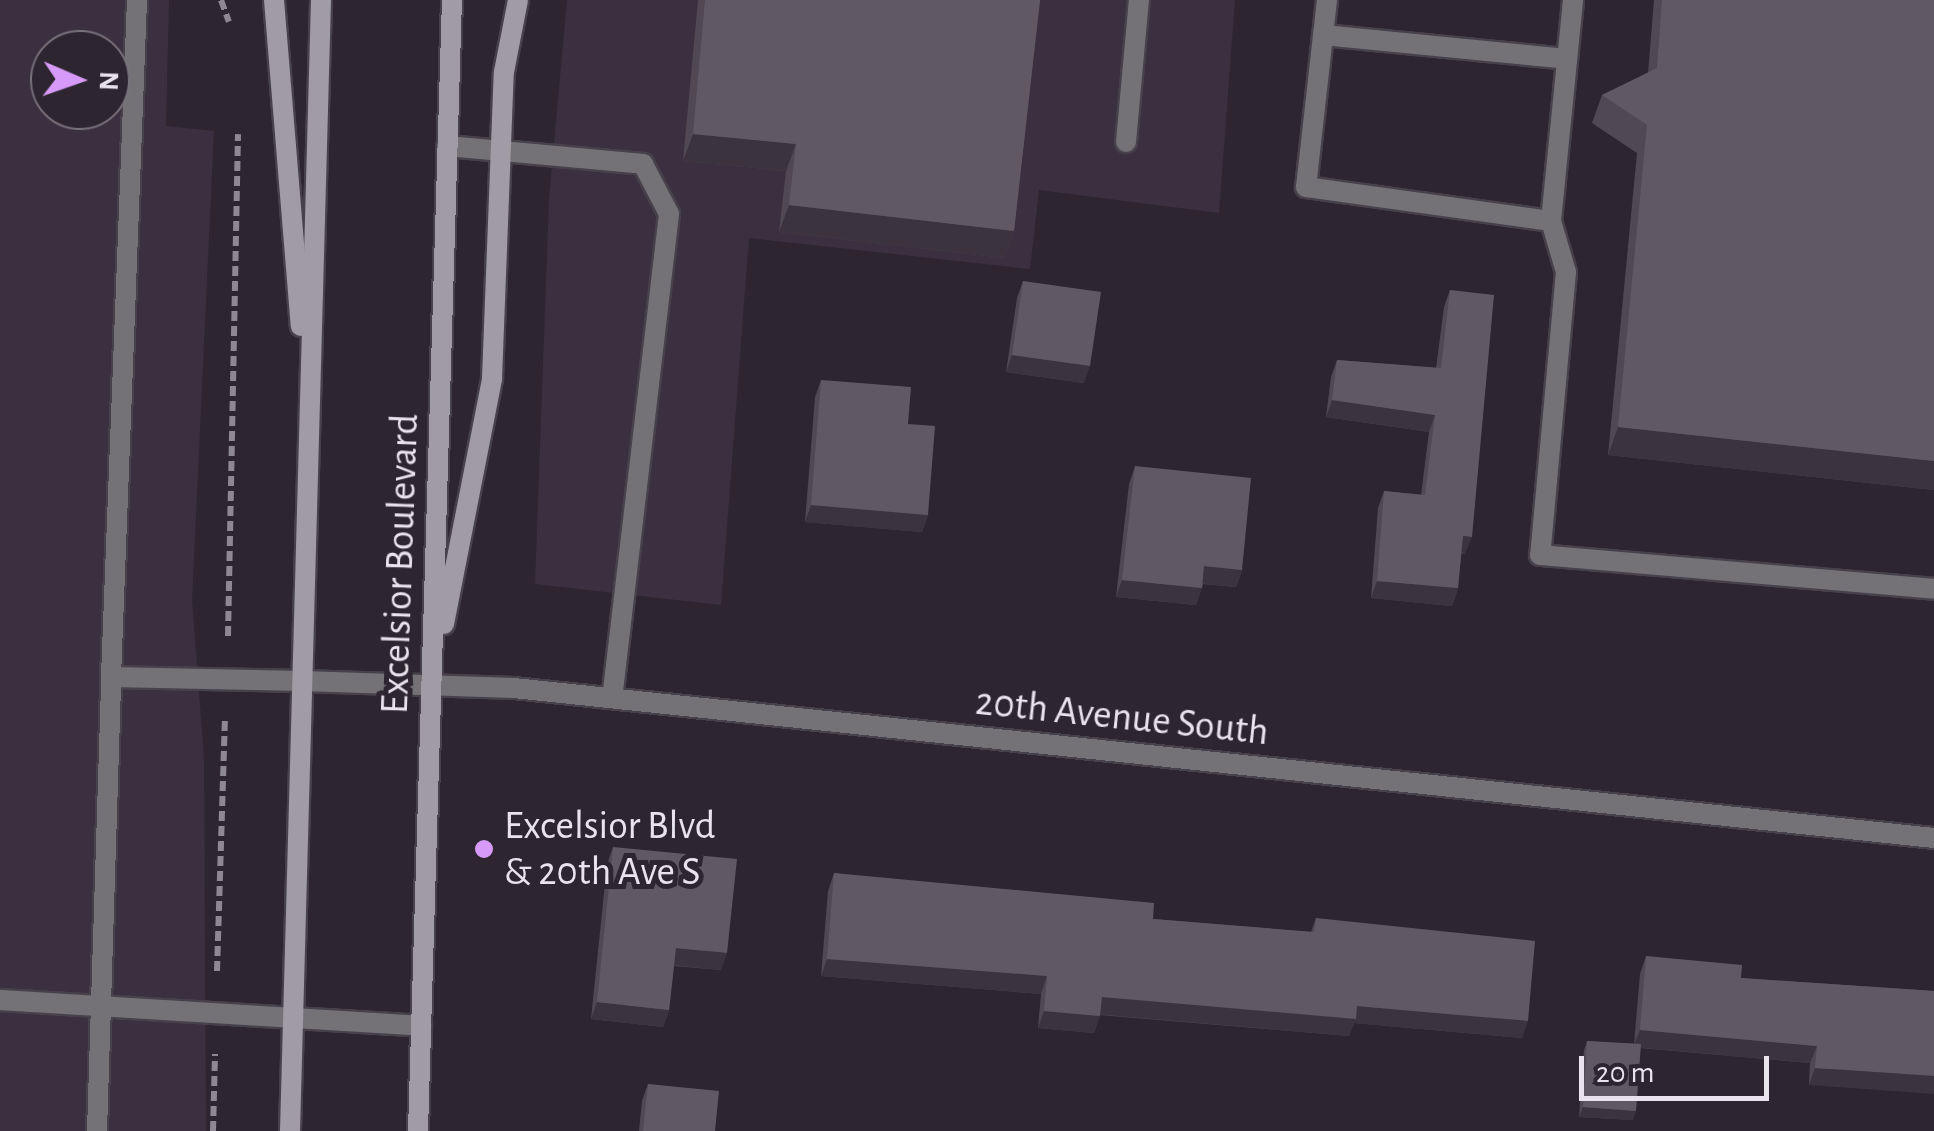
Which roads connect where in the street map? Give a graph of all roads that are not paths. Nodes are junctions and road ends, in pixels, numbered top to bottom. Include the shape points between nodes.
1 (137, 0) edge
2 (274, 0) edge
3 (322, 0) edge
4 (452, 0) edge
5 (518, 0) edge
6 (1139, 0) edge
7 (1327, 0) edge
8 (1573, 0) edge
9 (1323, 36) junction
10 (1567, 59) junction
11 (1126, 142) dead end
12 (448, 146) junction
13 (501, 148) junction
14 (1550, 221) junction
15 (310, 466) junction
16 (1934, 590) edge
17 (111, 677) junction
18 (302, 681) junction
19 (432, 684) junction
20 (612, 698) junction
21 (1934, 838) edge
22 (0, 1000) edge
23 (102, 1008) junction
24 (294, 1019) junction
25 (421, 1026) junction
26 (98, 1131) edge
27 (290, 1131) edge
28 (418, 1131) edge

1 - 17 street
2 - 15 main road
3 - 15 main road
4 - 12 main road, Excelsior Boulevard
5 - 13 main road
6 - 11 street
7 - 9 street
8 - 10 street
9 - 10 street
9 - 14 street via 1306,187
10 - 14 street
12 - 13 street
12 - 19 main road, Excelsior Boulevard
13 - 19 main road via 492,379
13 - 20 street via 643,164 670,214
14 - 16 street via 1566,272 1540,555
15 - 18 main road
17 - 18 street, 20th Avenue South
17 - 23 street
18 - 19 street, 20th Avenue South
18 - 24 main road
19 - 20 street, 20th Avenue South
19 - 25 main road, Excelsior Boulevard
20 - 21 street, 20th Avenue South
22 - 23 street
23 - 24 street
23 - 26 street
24 - 25 street
24 - 27 main road
25 - 28 main road, Excelsior Boulevard

